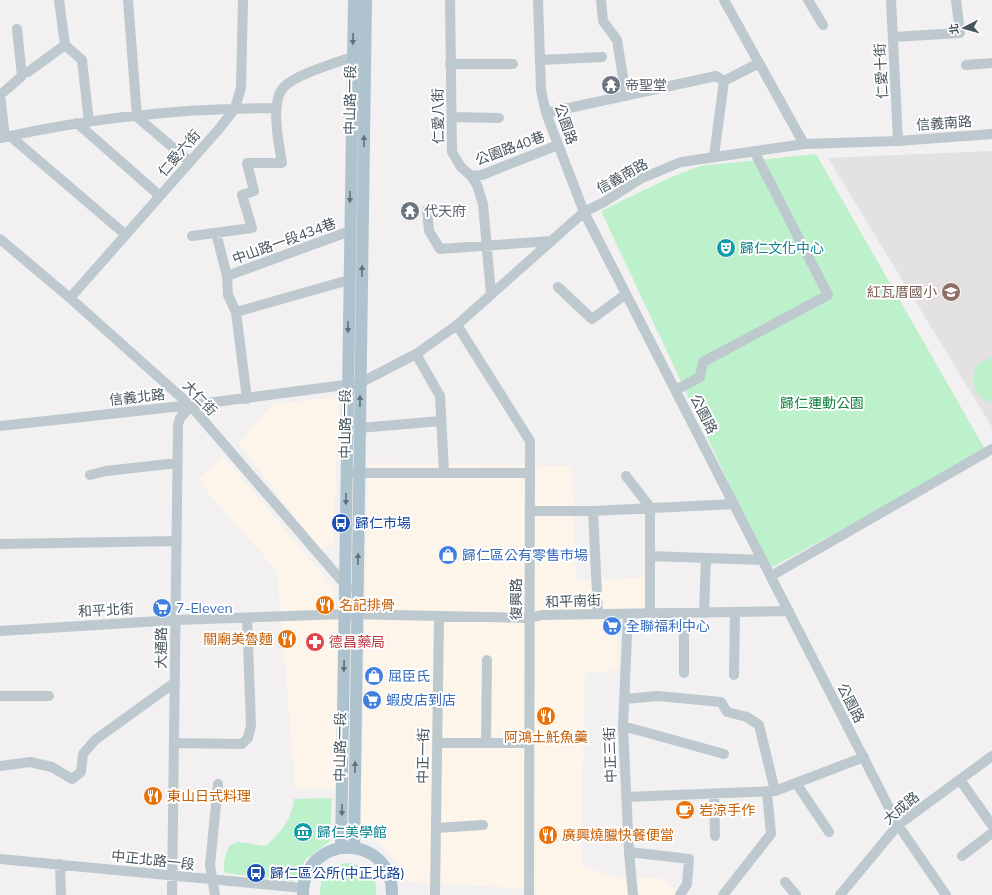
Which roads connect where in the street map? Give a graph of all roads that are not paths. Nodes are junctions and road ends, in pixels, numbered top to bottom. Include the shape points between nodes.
1 (59, 0) edge
2 (128, 0) edge
3 (243, 0) edge
4 (354, 0) edge
5 (366, 0) edge
6 (450, 0) edge
7 (538, 0) edge
8 (601, 0) edge
9 (724, 0) edge
10 (808, 0) edge
11 (891, 0) edge
12 (956, 0) edge
13 (823, 25) dead end
14 (17, 29) dead end
15 (894, 37) junction
16 (65, 45) junction
17 (352, 57) junction
18 (602, 57) dead end
19 (540, 60) junction
20 (759, 63) junction
21 (992, 63) edge
22 (450, 64) junction
23 (513, 64) dead end
24 (966, 66) dead end
25 (28, 72) dead end
26 (724, 81) junction
27 (625, 96) junction
28 (235, 108) junction
29 (276, 108) junction
30 (546, 113) junction
31 (137, 116) junction
32 (452, 117) junction
33 (499, 118) dead end
34 (89, 122) junction
35 (77, 123) junction
36 (992, 134) edge
37 (5, 137) edge
38 (898, 141) junction
39 (804, 144) junction
40 (558, 145) junction
41 (754, 151) junction
42 (714, 156) junction
43 (190, 162) junction
44 (471, 176) junction
45 (160, 196) junction
46 (427, 210) dead end
47 (584, 212) junction
48 (350, 231) junction
49 (216, 233) junction
50 (126, 235) junction
51 (192, 236) dead end
52 (0, 239) edge
53 (551, 241) junction
54 (487, 245) junction
55 (227, 276) junction
56 (349, 280) junction
57 (558, 287) dead end
58 (491, 294) junction
59 (626, 294) junction
60 (70, 298) junction
61 (236, 312) junction
62 (457, 325) junction
63 (416, 354) junction
64 (360, 383) junction
65 (348, 386) junction
66 (676, 390) junction
67 (247, 398) junction
68 (191, 406) junction
69 (441, 421) junction
70 (0, 426) edge
71 (359, 428) junction
72 (992, 449) edge
73 (178, 464) junction
74 (530, 472) junction
75 (347, 473) junction
76 (359, 473) junction
77 (444, 473) junction
78 (90, 475) dead end
79 (626, 476) dead end
80 (734, 504) junction
81 (650, 507) junction
82 (530, 511) junction
83 (593, 511) junction
84 (176, 541) junction
85 (0, 543) edge
86 (650, 556) junction
87 (706, 558) junction
88 (763, 560) junction
89 (771, 576) junction
90 (345, 585) junction
91 (358, 598) junction
92 (789, 611) junction
93 (735, 612) junction
94 (684, 613) junction
95 (704, 613) junction
96 (345, 614) junction
97 (598, 614) junction
98 (628, 614) junction
99 (650, 614) junction
100 (358, 615) junction
101 (439, 617) junction
102 (247, 618) junction
103 (530, 618) junction
104 (176, 620) junction
105 (0, 630) edge
106 (487, 660) dead end
107 (684, 673) dead end
108 (734, 675) dead end
109 (174, 683) junction
110 (0, 696) edge
111 (49, 696) dead end
112 (624, 699) junction
113 (623, 726) junction
114 (174, 743) junction
115 (437, 743) junction
116 (486, 743) junction
117 (529, 743) junction
118 (724, 754) dead end
119 (992, 756) edge
120 (864, 757) junction
121 (0, 766) edge
122 (960, 780) junction
123 (796, 783) junction
124 (218, 784) dead end
125 (771, 792) junction
126 (714, 794) junction
127 (626, 798) junction
128 (483, 825) dead end
129 (898, 825) junction
130 (992, 825) edge
131 (436, 828) junction
132 (829, 832) dead end
133 (992, 833) edge
134 (715, 836) dead end
135 (341, 847) junction
136 (354, 848) junction
137 (628, 852) junction
138 (962, 856) dead end
139 (0, 859) edge
140 (60, 864) junction
141 (172, 876) junction
142 (212, 880) junction
143 (785, 882) dead end
144 (303, 892) edge
145 (61, 895) edge
146 (172, 895) edge
147 (215, 895) edge
148 (392, 895) edge
149 (435, 895) edge
150 (529, 895) edge
151 (633, 895) edge
152 (680, 895) edge
153 (723, 895) edge
154 (796, 895) edge
155 (840, 895) edge
156 (946, 895) edge

1 - 16 street
2 - 31 street
3 - 28 street, 仁愛六街 via 242,88
4 -> 17 main road, 中山路一段
64 -> 5 main road, 中山路一段
6 - 22 street, 仁愛八街
7 - 19 street, 公園路
8 - 27 street via 603,21 617,40
9 - 20 street
10 - 13 street
11 - 15 street, 仁愛十街
12 - 15 street via 960,33
14 - 37 street via 22,76 0,95
15 - 38 street, 仁愛十街
16 - 25 street
16 - 34 street via 82,60
17 - 29 street via 306,73 283,88
17 -> 48 main road, 中山路一段
18 - 19 street
19 - 30 street, 公園路
20 - 26 street
20 - 39 street
21 - 24 street
22 - 23 street
22 - 32 street, 仁愛八街
26 - 27 street via 716,76
26 - 42 street
27 - 30 street
28 - 29 street
28 - 31 street
28 - 43 street, 仁愛六街
29 - 49 street via 282,163 247,163 254,191 242,195 252,228
30 - 40 street, 公園路
31 - 34 street
31 - 43 street
32 - 33 street
32 - 44 street, 仁愛八街 via 452,152 461,167
34 - 35 street
35 - 37 street
35 - 45 street
36 - 38 street, 信義南路
37 - 50 street
38 - 39 street, 信義南路
39 - 41 street, 信義南路
40 - 44 street, 公園路40巷 via 482,175
40 - 47 street, 公園路
41 - 42 street, 信義南路
41 - 66 street via 828,295 703,362 700,377
42 - 47 street, 信義南路 via 681,162 640,179
43 - 45 street, 仁愛六街
44 - 54 street, 仁愛八街 via 483,204
45 - 50 street, 仁愛六街
46 - 54 street via 429,231 440,249
47 - 53 street, 信義南路
47 - 59 street, 公園路
48 - 55 street, 中山路一段434巷
48 - 56 main road, 中山路一段
49 - 51 street
49 - 55 street
50 - 60 street, 仁愛六街
52 - 60 street, 大仁街
53 - 54 street
53 - 58 street, 信義南路
54 - 58 street, 仁愛八街
55 - 61 street via 228,295
56 - 61 street
56 -> 65 main road, 中山路一段
57 - 59 street via 592,319
58 - 62 street, 信義南路
59 - 66 street, 公園路
60 - 68 street, 大仁街
61 - 67 street
62 - 63 street, 信義南路
62 - 74 street, 復興路 via 530,441
63 - 64 street, 信義南路
63 - 69 street via 440,396
64 - 65 street, 信義南路
71 -> 64 main road, 中山路一段
65 - 67 street, 信義北路
65 - 75 main road, 中山路一段
66 - 80 street, 公園路
67 - 68 street, 信義北路
68 - 70 street, 信義北路
68 - 73 street, 大通路 via 180,418 178,425
68 - 90 street, 大仁街
69 - 71 street
69 - 77 street
71 - 76 main road, 中山路一段
72 - 89 street
73 - 78 street
73 - 84 street, 大通路
74 - 77 street
74 - 82 street, 復興路
75 - 76 street
75 -> 90 main road, 中山路一段
76 - 77 street
91 -> 76 main road, 中山路一段
79 - 81 street
80 - 81 street
80 - 88 street, 公園路
81 - 83 street
81 - 86 street
82 - 83 street
82 - 103 street, 復興路
83 - 97 street
84 - 85 street
84 - 104 street, 大通路
86 - 87 street
86 - 99 street
87 - 88 street
87 - 95 street
88 - 89 street, 公園路
89 - 92 street, 公園路
90 - 91 street, 大仁街
90 - 96 main road, 中山路一段
91 - 100 main road, 中山路一段
92 - 93 street, 和平南街
92 - 120 street, 公園路
93 - 95 street, 和平南街
93 - 108 street
94 - 95 street, 和平南街
94 - 99 street, 和平南街
94 - 107 street
96 - 100 street, 和平北街
96 - 102 street, 和平北街
96 -> 135 main road, 中山路一段
97 - 98 street, 和平南街
97 - 103 street, 和平南街
98 - 99 street, 和平南街
98 - 112 street, 中正三街
100 - 101 street, 和平南街
136 -> 100 main road, 中山路一段
101 - 103 street, 和平南街
101 - 115 street, 中正一街
102 - 104 street, 和平北街
102 - 114 street via 251,725 248,738 242,744
103 - 117 street, 復興路
104 - 105 street, 和平北街
104 - 109 street, 大通路
106 - 116 street
109 - 114 street, 大通路
109 - 121 street via 95,740 83,754 81,772 72,779 52,767 30,762
110 - 111 street
112 - 113 street, 中正三街
112 - 125 street via 658,696 721,702 727,712 747,717 759,725
113 - 118 street
113 - 127 street, 中正三街
114 - 141 street, 大通路
115 - 116 street
115 - 131 street, 中正一街
116 - 117 street
117 - 150 street, 復興路
119 - 122 street, 大成路
120 - 123 street
120 - 129 street, 公園路
122 - 129 street, 大成路
122 - 130 street
123 - 125 street
123 - 132 street
124 - 142 street via 210,865
125 - 126 street
125 - 153 street via 771,834
126 - 127 street
126 - 134 street
127 - 137 street, 中正三街
128 - 131 street
129 - 155 street, 大成路
129 - 156 street, 公園路
131 - 149 street, 中正一街
133 - 138 street
135 - 136 main road
135 - 144 main road via 316,861 308,871
136 - 148 main road via 364,850 380,861 390,879
137 - 151 street, 中正三街
137 - 152 street via 689,859 687,884
139 - 140 street, 中正北路一段
140 - 141 street, 中正北路一段
140 - 145 street
141 - 142 street, 中正北路一段
141 - 146 street, 大通路
142 - 144 street, 中正北路一段
142 - 147 street
143 - 154 street

